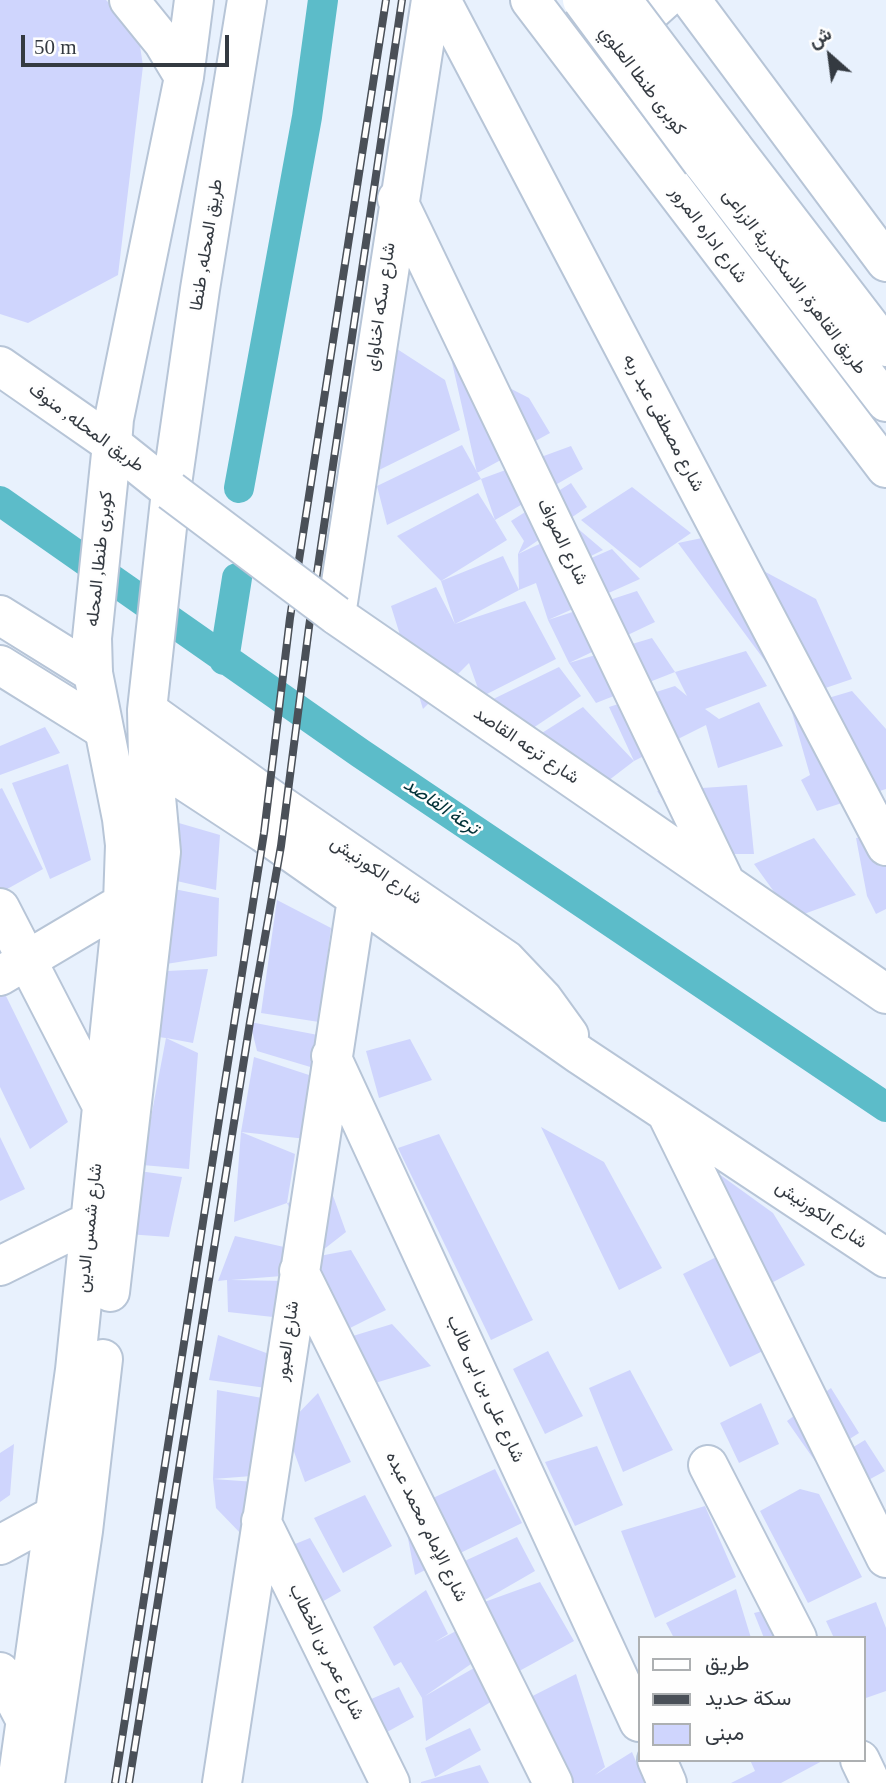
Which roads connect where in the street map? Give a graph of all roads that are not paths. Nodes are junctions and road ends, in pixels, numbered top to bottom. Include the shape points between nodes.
1 (129, 0) edge
2 (194, 0) edge
3 (247, 0) edge
4 (431, 0) edge
5 (441, 0) edge
6 (530, 0) edge
7 (582, 0) edge
8 (622, 0) edge
9 (664, 0) edge
10 (691, 0) edge
11 (584, 72) junction
12 (184, 77) junction
13 (717, 154) junction
14 (397, 199) junction
15 (886, 262) edge
16 (142, 286) junction
17 (200, 289) junction
18 (886, 346) edge
19 (0, 366) edge
20 (886, 402) edge
21 (112, 444) junction
22 (886, 468) edge
23 (172, 491) junction
24 (0, 615) edge
25 (336, 615) junction
26 (92, 656) junction
27 (0, 665) edge
28 (147, 710) junction
29 (103, 729) junction
30 (148, 757) junction
31 (886, 846) edge
32 (726, 884) junction
33 (357, 899) junction
34 (123, 903) junction
35 (0, 908) edge
36 (14, 969) edge
37 (886, 993) edge
38 (580, 1055) junction
39 (331, 1056) junction
40 (101, 1104) junction
41 (666, 1112) junction
42 (91, 1221) junction
43 (886, 1258) edge
44 (0, 1266) edge
45 (299, 1270) junction
46 (88, 1371) junction
47 (708, 1465) dead end
48 (55, 1515) junction
49 (261, 1521) junction
50 (0, 1545) edge
51 (886, 1558) edge
52 (796, 1636) edge
53 (0, 1672) edge
54 (638, 1721) edge
55 (16, 1734) edge
56 (658, 1762) edge
57 (861, 1762) edge
58 (17, 1783) edge
59 (45, 1783) edge
60 (222, 1783) edge
61 (390, 1783) edge
62 (553, 1783) edge
63 (667, 1783) edge
64 (872, 1783) edge

1 - 12 main road
2 - 12 main road
3 - 17 main road, طريق المحله, طنطا
4 - 14 main road, شارع سكه اخناواى
5 - 31 main road, شارع مصطفى عبد ربه
6 - 11 main road, شارع اداره المرور
7 - 13 main road, كوبرى طنطا العلوي, bridge
8 - 13 main road, كوبرى طنطا العلوي, bridge
9 - 11 main road
10 - 15 main road
11 - 22 main road, شارع اداره المرور
12 - 16 main road
13 - 18 main road, طريق القاهرة, الاسكندرية الزراعى
13 - 20 main road, طريق القاهرة, الاسكندرية الزراعى
14 - 25 main road, شارع سكه اخناواى
14 - 32 main road, شارع الصواف
16 - 17 main road via 166,306 180,306
16 - 21 main road
17 - 23 main road, طريق المحله, طنطا
19 - 21 main road, طريق المحله, منوف
21 - 23 main road, طريق المحله, منوف
21 - 26 main road, كوبرى طنطا, المحله
23 - 25 main road, شارع ترعه القاصد, bridge
23 - 28 main road
24 - 26 main road
25 - 32 main road, شارع ترعه القاصد
26 - 29 main road, شارع شمس الدين
27 - 29 main road
28 - 30 main road, شارع شمس الدين
28 - 38 main road, شارع الكورنيش via 506,960 543,999
29 - 34 main road, شارع شمس الدين via 125,845
30 - 33 main road, شارع الكورنيش
30 - 46 main road, شارع شمس الدين via 161,852
32 - 37 main road, شارع ترعه القاصد
33 - 38 main road, شارع الكورنيش
33 - 39 main road, شارع العبور
34 - 36 main road
34 - 40 main road, شارع شمس الدين
35 - 36 main road
36 - 40 main road
38 - 41 main road, شارع الكورنيش
39 - 45 main road, شارع العبور
39 - 54 main road, شارع على بن ابى طالب
40 - 42 main road, شارع شمس الدين
41 - 43 main road, شارع الكورنيش
41 - 51 main road
42 - 44 main road
42 - 46 main road, شارع شمس الدين
45 - 49 main road, شارع العبور
45 - 62 main road, شارع الإمام محمد عبده
46 - 48 main road, شارع شمس الدين
46 - 59 main road, شارع شمس الدين via 83,1531
47 - 52 main road
48 - 50 main road
48 - 55 main road, شارع شمس الدين
49 - 60 main road, شارع العبور
49 - 61 main road, شارع عمر بن الخطاب
53 - 55 main road
55 - 58 main road, شارع شمس الدين
56 - 63 main road
57 - 64 main road

